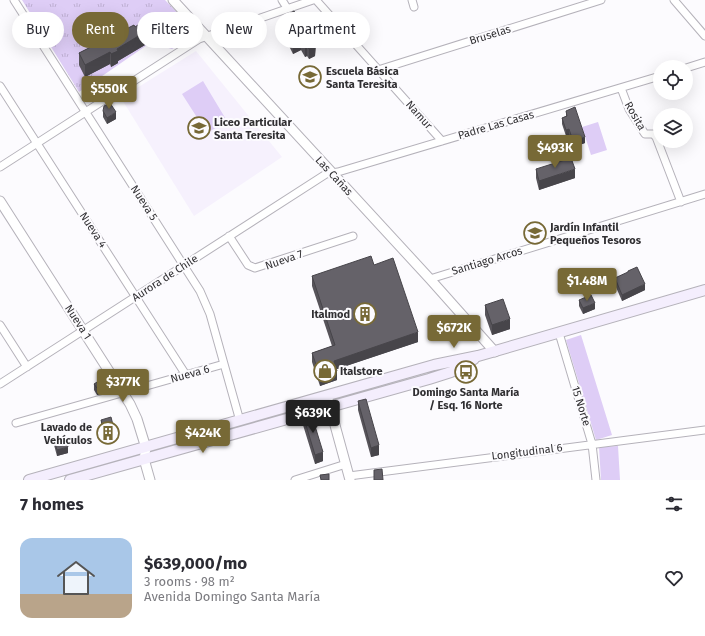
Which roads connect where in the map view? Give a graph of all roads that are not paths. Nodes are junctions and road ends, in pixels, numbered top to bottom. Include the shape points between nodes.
1 (14, 0) edge
2 (172, 0) edge
3 (282, 0) edge
4 (314, 0) edge
5 (602, 0) edge
6 (674, 0) edge
7 (287, 8) junction
8 (205, 36) junction
9 (705, 36) edge
10 (705, 62) edge
11 (693, 66) edge
12 (378, 70) junction
13 (653, 78) edge
14 (0, 86) edge
15 (621, 88) junction
16 (85, 112) junction
17 (442, 141) junction
18 (37, 143) junction
19 (0, 167) edge
20 (331, 173) junction
21 (705, 194) edge
22 (0, 202) edge
23 (681, 202) junction
24 (230, 236) junction
25 (353, 236) dead end
26 (184, 265) junction
27 (430, 279) junction
28 (705, 290) edge
29 (136, 297) junction
30 (0, 325) edge
31 (83, 330) junction
32 (559, 333) junction
33 (495, 352) junction
34 (478, 356) junction
35 (224, 364) junction
36 (27, 367) junction
37 (186, 375) junction
38 (0, 384) edge
39 (123, 393) junction
40 (327, 396) junction
41 (330, 406) junction
42 (240, 421) junction
43 (16, 423) dead end
44 (705, 430) edge
45 (592, 444) junction
46 (146, 448) junction
47 (144, 459) junction
48 (346, 464) junction
49 (92, 477) edge
50 (349, 478) edge
51 (29, 480) edge
52 (70, 480) edge
53 (150, 480) edge
54 (295, 480) edge
55 (596, 480) edge

1 - 16 street, Nueva 5
2 - 8 street, Las Cañas
3 - 7 street
4 - 7 street
4 - 12 street, Namur
5 - 12 street, Bruselas
6 - 9 street
7 - 8 street
8 - 16 street
8 - 20 street, Las Cañas
10 - 11 street
12 - 17 street, Namur
13 - 15 street, Padre Las Casas
14 - 18 street, Nueva 4
15 - 17 street, Padre Las Casas
15 - 23 street, Rosita via 629,109 643,131 656,137
16 - 18 street
16 - 26 street, Nueva 5
17 - 20 street, Padre Las Casas
18 - 19 street
18 - 29 street, Nueva 4
20 - 24 street, Aurora de Chile
20 - 27 street, Las Cañas
21 - 23 street, Santiago Arcos
22 - 31 street, Nueva 1
23 - 27 street, Santiago Arcos
24 - 25 street, Nueva 7 via 248,265 256,268
24 - 26 street, Aurora de Chile
26 - 29 street, Aurora de Chile
26 - 35 street, Nueva 5 via 207,305
27 - 33 street, Las Cañas
28 - 32 main road
29 - 31 street, Aurora de Chile
29 - 37 street, Nueva 4
30 - 36 street
31 - 36 street, Aurora de Chile
31 - 39 street, Nueva 1
32 - 33 main road
32 - 45 street, 15 Norte
33 - 34 main road
34 - 40 main road
34 - 41 main road via 461,367 436,377
35 - 37 street, Nueva 6
35 - 42 street, Nueva 5
36 - 38 street, Aurora de Chile
37 - 39 street, Nueva 6
39 - 43 street, Nueva 6
39 - 46 street, Nueva 1 via 137,419
40 - 41 street
40 - 42 main road
41 - 47 main road
41 - 48 street
42 - 46 main road
44 - 45 street, Longitudinal 6
45 - 50 street, Longitudinal 6
45 - 55 street, 15 Norte
46 - 47 street
46 - 51 main road
47 - 49 main road
47 - 53 street
48 - 50 street
48 - 54 street
49 - 52 main road

